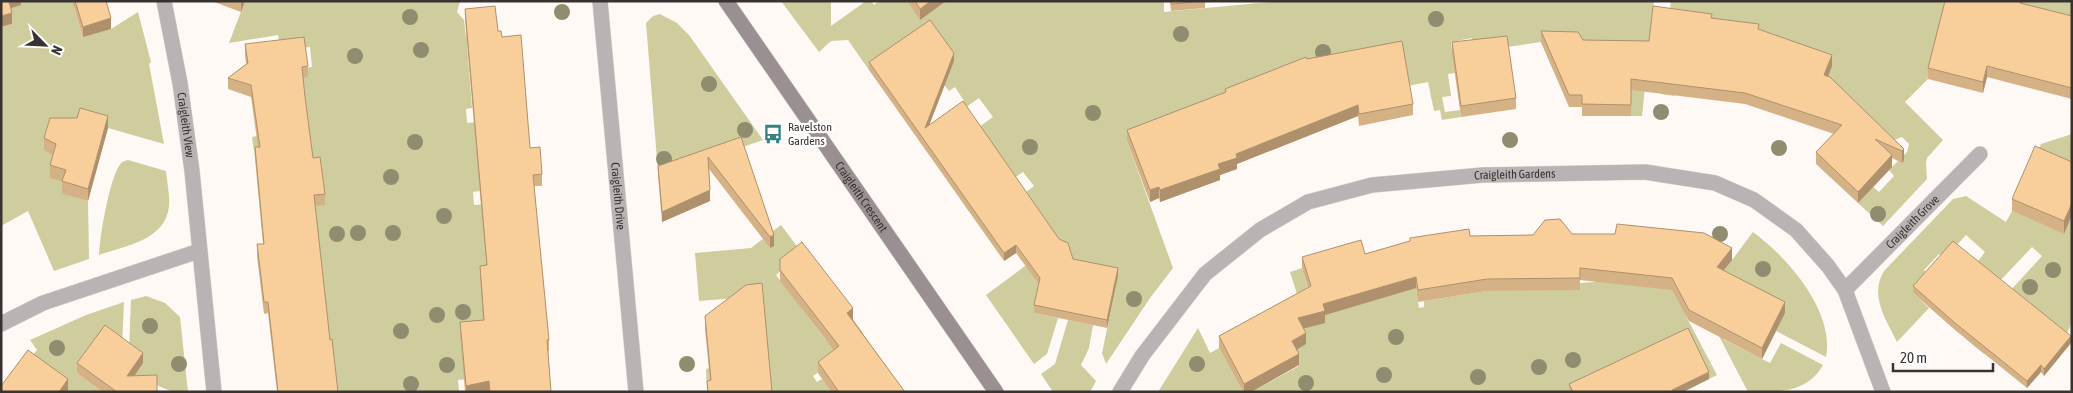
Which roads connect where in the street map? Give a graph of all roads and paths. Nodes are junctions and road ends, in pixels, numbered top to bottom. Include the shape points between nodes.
1 (164, 1) edge
2 (600, 1) edge
3 (726, 1) edge
4 (1980, 154) dead end
5 (199, 251) junction
6 (1845, 290) junction
7 (1, 324) edge
8 (214, 392) edge
9 (636, 392) edge
10 (996, 392) edge
11 (1120, 392) edge
12 (1883, 392) edge

1 - 5 street, Craigleith View via 180,83
2 - 9 street, Craigleith Drive
3 - 10 street, Craigleith Crescent
4 - 6 street, Craigleith Grove
5 - 7 street via 44,304
5 - 8 street, Craigleith View
6 - 11 street, Craigleith Gardens via 1796,230 1754,200 1715,183 1645,172 1483,175 1372,185 1308,202 1260,230 1205,274 1142,356
6 - 12 street, Craigleith Gardens

